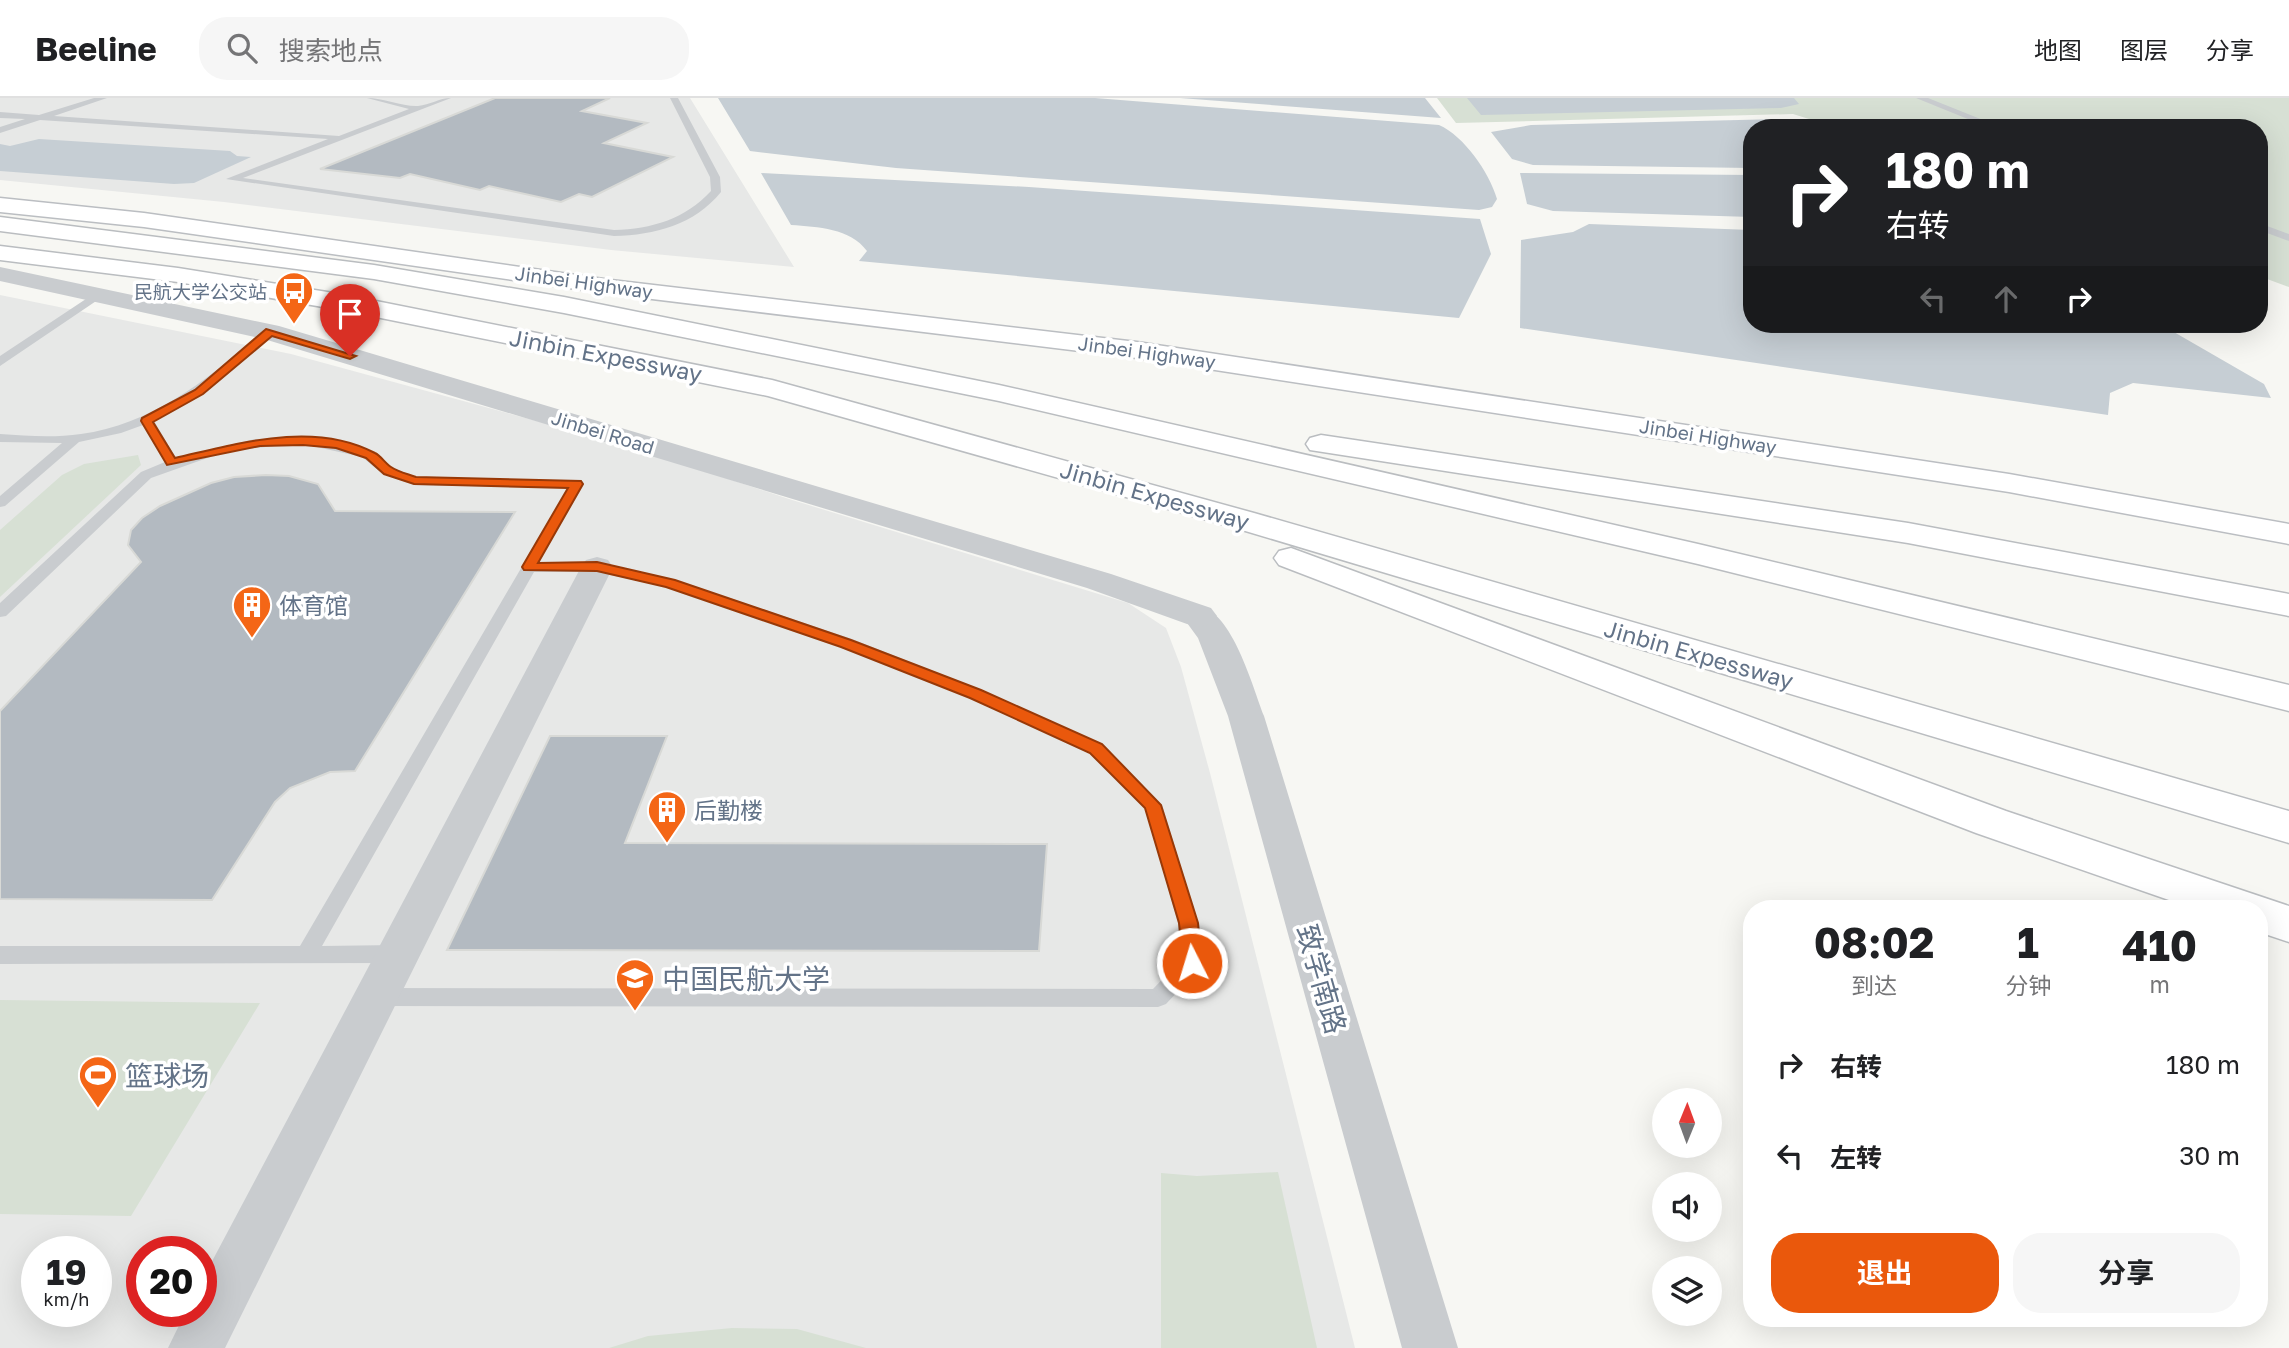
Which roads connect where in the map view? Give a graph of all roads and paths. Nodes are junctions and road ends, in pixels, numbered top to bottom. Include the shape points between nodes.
1 (103, 98) edge
2 (371, 98) edge
3 (447, 98) edge
4 (674, 98) edge
5 (1920, 98) edge
6 (418, 109) junction
7 (0, 115) edge
8 (40, 117) junction
9 (1975, 119) edge
10 (0, 130) edge
11 (341, 138) junction
12 (0, 198) edge
13 (0, 205) edge
14 (0, 224) edge
15 (2268, 230) edge
16 (2289, 238) edge
17 (0, 253) edge
18 (0, 274) edge
19 (102, 293) junction
20 (270, 332) junction
21 (0, 362) edge
22 (999, 393) junction
23 (147, 421) junction
24 (0, 438) edge
25 (75, 439) junction
26 (1020, 457) junction
27 (172, 463) junction
28 (0, 503) edge
29 (2289, 524) edge
30 (2289, 534) edge
31 (529, 567) junction
32 (597, 567) junction
33 (2289, 605) edge
34 (0, 612) edge
35 (1199, 617) joint
36 (2289, 698) edge
37 (2289, 827) edge
38 (2219, 900) edge
39 (2268, 917) edge
40 (2289, 924) edge
41 (306, 954) junction
42 (397, 954) junction
43 (0, 955) edge
44 (375, 997) junction
45 (196, 1348) edge
46 (1430, 1348) edge

1 - 8 lane
2 - 6 lane
3 - 6 lane
4 - 11 lane via 715,177 716,192 705,204 662,228 637,234 231,179
5 - 9 lane
6 - 11 lane
7 - 8 lane
8 - 10 lane
8 - 11 lane
12 - 29 main road, Jinbei Highway via 154,215 633,283 1136,341 1988,471
13 - 30 main road, Jinbei Highway via 158,222 611,287 1137,349 2008,483
14 - 22 main road, Jinbin Expessway via 401,277 564,305
15 - 16 lane
17 - 26 main road, Jinbin Expessway via 178,275 359,305 772,388
18 - 19 street, Jinbei Road
19 - 20 street, Jinbei Road
19 - 21 lane
20 - 23 lane via 199,392
20 - 35 street, Jinbei Road via 1099,581
22 - 33 main road via 1908,533
22 - 36 main road, Jinbin Expessway via 1698,554
23 - 25 lane
23 - 27 lane
24 - 25 lane via 32,442
25 - 28 lane
26 - 37 main road, Jinbin Expessway
26 - 38 main road via 1991,822
27 - 31 lane via 260,442 303,441 338,445 371,456 389,471 414,481 577,484
27 - 34 lane via 124,492
31 - 32 lane
31 - 41 lane
32 - 42 street
32 - 44 lane via 670,583 846,643 1096,748 1153,805 1188,923 1192,963 1158,998
35 - 46 street, 致学南路 via 1214,635 1246,716
39 - 40 main road
41 - 42 lane
41 - 43 lane
42 - 44 street
44 - 45 street

